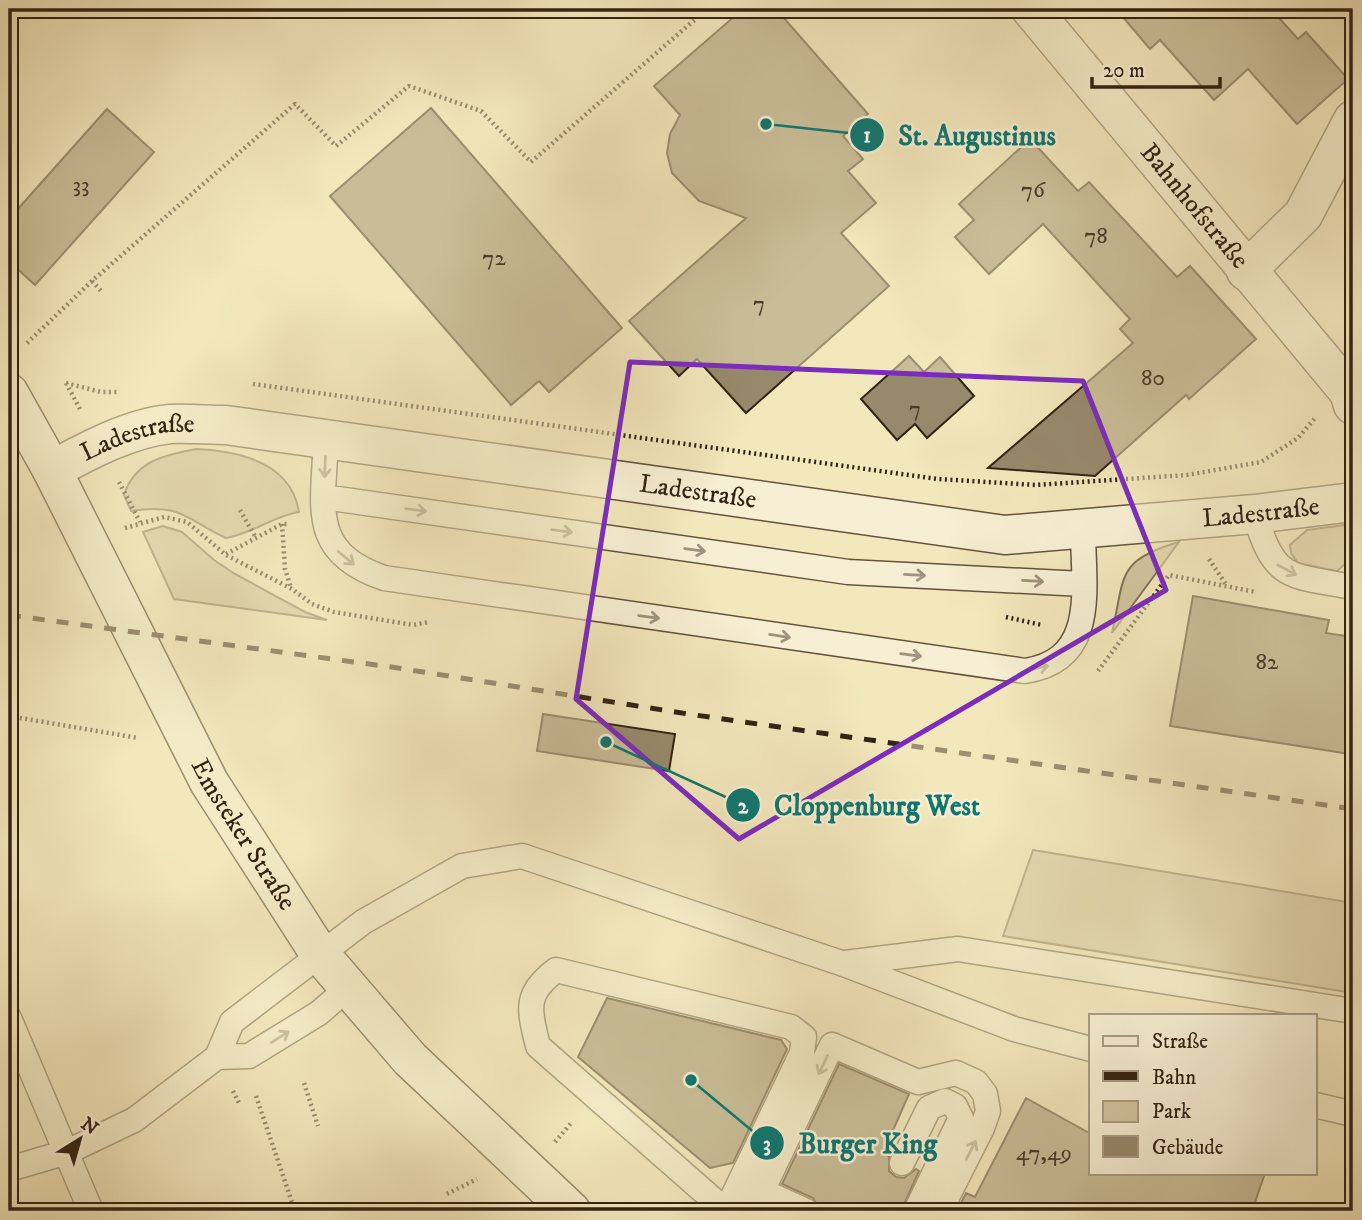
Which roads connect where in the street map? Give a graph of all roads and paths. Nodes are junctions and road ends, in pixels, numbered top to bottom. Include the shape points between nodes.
1 (707, 9) edge
2 (1031, 9) edge
3 (1353, 120) edge
4 (1245, 271) junction
5 (92, 281) junction
6 (102, 292) dead end
7 (27, 343) dead end
8 (66, 383) dead end
9 (243, 383) dead end
10 (121, 392) dead end
11 (9, 393) edge
12 (1351, 398) edge
13 (326, 437) junction
14 (52, 470) junction
15 (324, 497) junction
16 (1353, 502) edge
17 (240, 510) dead end
18 (1255, 514) junction
19 (282, 524) dead end
20 (1083, 530) junction
21 (256, 538) dead end
22 (90, 547) junction
23 (1205, 552) dead end
24 (1083, 584) junction
25 (1227, 586) junction
26 (1353, 587) edge
27 (292, 589) junction
28 (1262, 593) dead end
29 (438, 620) dead end
30 (1093, 677) dead end
31 (9, 716) edge
32 (137, 736) dead end
33 (319, 953) junction
34 (841, 963) junction
35 (349, 987) junction
36 (1353, 1011) edge
37 (9, 1018) edge
38 (1089, 1048) edge
39 (217, 1057) junction
40 (304, 1083) dead end
41 (256, 1096) dead end
42 (593, 1097) junction
43 (1316, 1105) edge
44 (1353, 1114) edge
45 (318, 1126) dead end
46 (67, 1152) junction
47 (902, 1163) dead end
48 (9, 1169) edge
49 (530, 1172) junction
50 (478, 1179) dead end
51 (762, 1191) junction
52 (447, 1194) dead end
53 (91, 1211) edge
54 (295, 1211) edge
55 (571, 1211) edge
56 (726, 1211) edge
57 (806, 1211) edge
58 (916, 1211) edge
59 (940, 1211) edge

1 - 5 path via 531,162 481,111 409,86 336,145 295,104
2 - 4 street, Bahnhofstraße
3 - 4 street via 1303,215
4 - 12 street, Bahnhofstraße
5 - 6 path
5 - 7 path
8 - 10 path
9 - 12 path via 938,479 1036,485 1187,475 1261,462 1298,438 1326,405
11 - 14 street, Emsteker Straße
13 - 14 street, Ladestraße via 226,425 171,424 100,446
13 -> 15 lane
13 - 20 street, Ladestraße via 943,528 1005,535
14 - 22 street, Emsteker Straße
15 -> 24 lane via 848,572
15 -> 24 lane via 330,542 342,557 384,578 1025,671 1062,659 1073,645 1081,631
16 - 18 street, Ladestraße
17 - 21 path
18 - 20 street, Ladestraße
18 -> 26 lane via 1263,543 1279,568
19 - 27 path via 285,569
20 - 24 lane
22 - 27 path via 140,522 164,517 187,522 226,555
22 - 33 street, Emsteker Straße via 209,782
23 - 25 path
25 - 28 path
25 - 30 path via 1169,575
27 - 29 path via 312,604 334,612 413,625
31 - 32 path
33 - 34 lane via 363,922 462,866 522,856
33 - 35 street, Emsteker Straße
33 - 39 lane via 232,1022
34 - 36 lane via 958,949
34 - 38 lane via 1014,1029
39 -> 35 lane via 249,1056 319,1013
35 - 49 street, Emsteker Straße via 410,1059
37 - 46 lane
39 - 46 lane via 134,1120
40 - 45 path
41 - 54 path
42 - 49 path
42 - 56 lane
42 - 56 lane via 538,1046 530,1012 537,984 556,970 791,1027 804,1037 802,1053
43 - 44 lane
46 - 48 lane
46 - 53 lane
47 - 58 lane via 929,1108 945,1101 955,1106 961,1118
49 - 55 street, Emsteker Straße
50 - 52 path
51 - 56 lane
51 - 57 lane
59 -> 51 lane via 988,1111 985,1094 976,1082 956,1073 918,1082 832,1045

